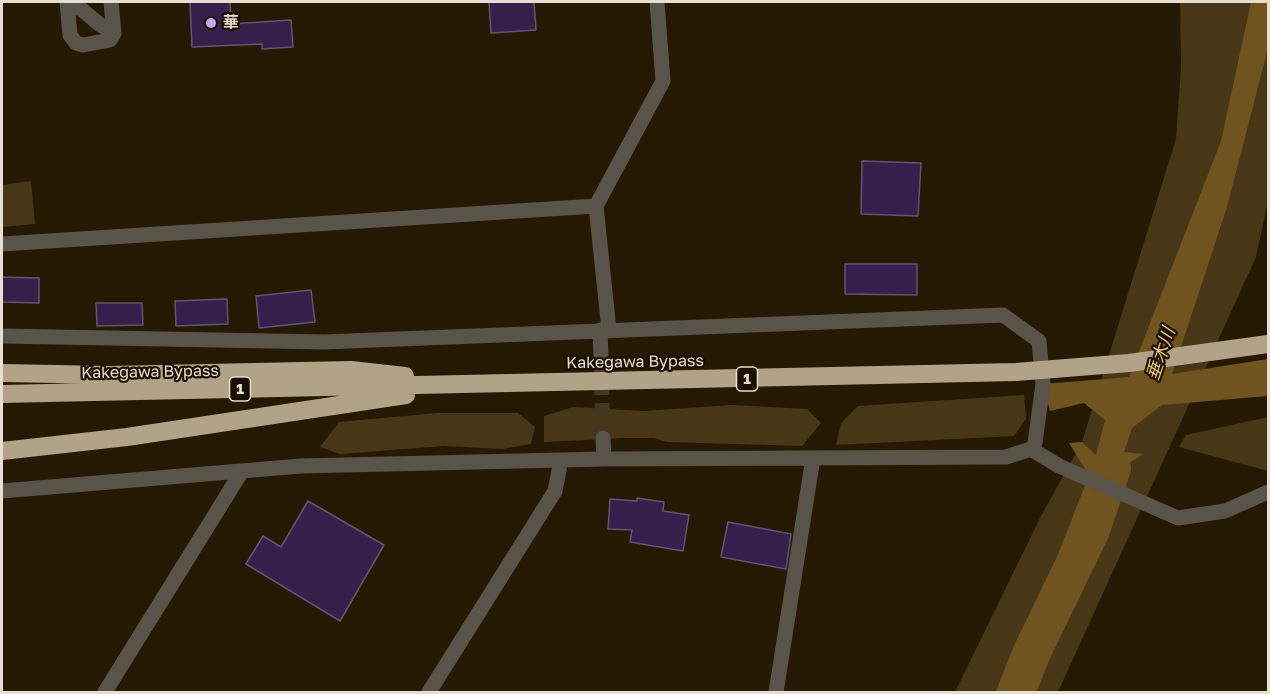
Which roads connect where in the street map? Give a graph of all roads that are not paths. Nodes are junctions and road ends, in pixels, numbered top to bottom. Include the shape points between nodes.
1 (111, 2) edge
2 (657, 2) edge
3 (68, 4) edge
4 (114, 33) junction
5 (596, 206) junction
6 (2, 244) edge
7 (604, 330) junction
8 (2, 336) edge
9 (1269, 344) edge
10 (601, 357) tunnel mouth
11 (2, 373) edge
12 (479, 384) junction
13 (2, 394) edge
14 (603, 438) tunnel mouth
15 (1034, 450) junction
16 (2, 451) edge
17 (813, 458) junction
18 (604, 459) junction
19 (561, 460) junction
20 (242, 471) junction
21 (2, 491) edge
22 (1269, 492) edge
23 (105, 693) edge
24 (429, 693) edge
25 (776, 693) edge

1 - 4 street
2 - 5 street via 663,81
3 - 4 street via 80,8
3 - 4 street via 70,35 76,43 101,43 110,40
5 - 6 street
5 - 7 street
7 - 8 street via 324,342
7 - 10 street
7 - 15 street via 1003,315 1040,341 1043,384
9 - 12 highway, Kakegawa Bypass / 1 via 1129,363 1016,372
11 - 12 highway via 351,370
12 - 13 highway, Kakegawa Bypass / 1
12 - 16 highway via 127,437
14 - 18 street
15 - 17 street via 1006,457
15 - 22 street via 1059,466 1178,518 1225,511
17 - 18 street
17 - 25 street
18 - 19 street
19 - 20 street
19 - 24 street via 555,491
20 - 21 street
20 - 23 street

